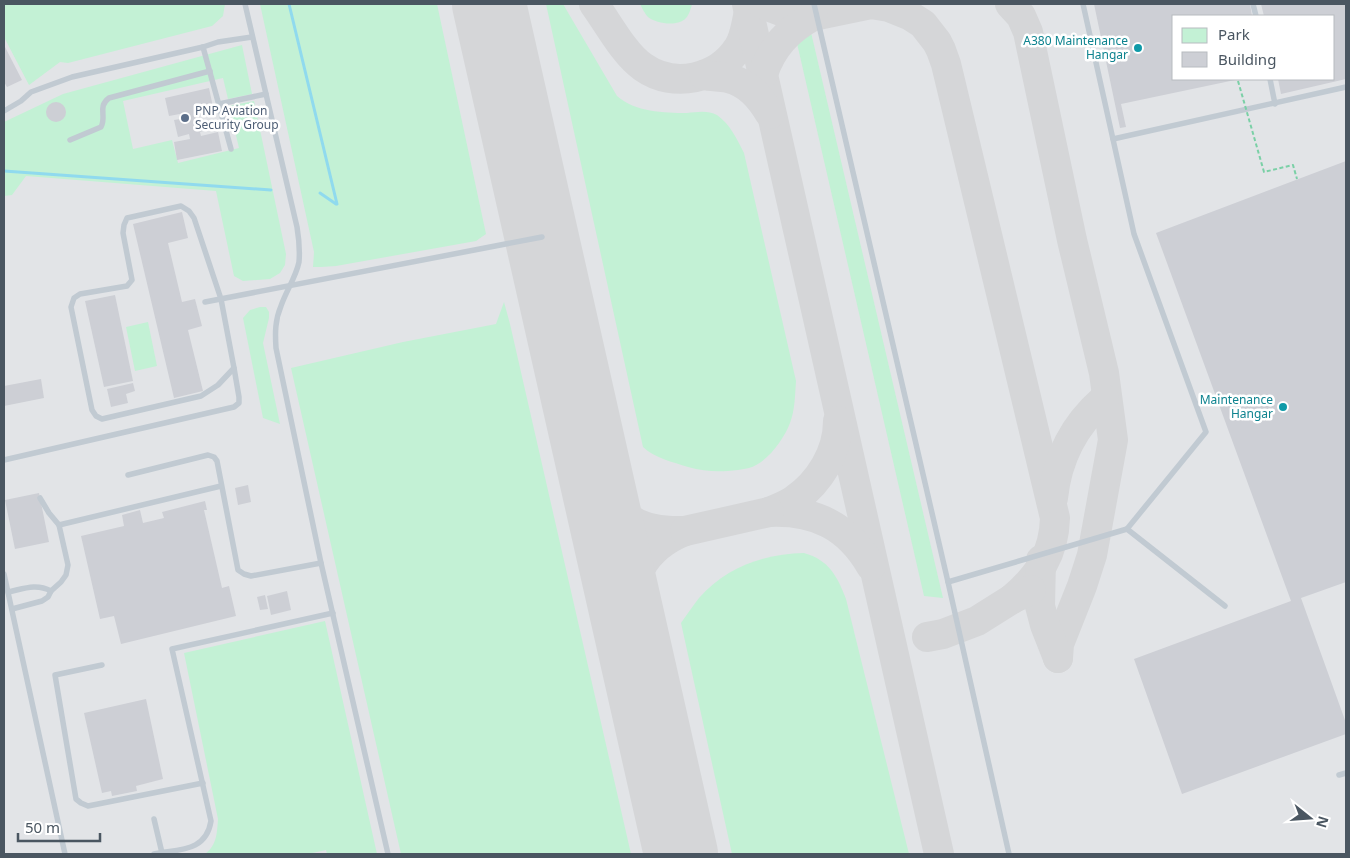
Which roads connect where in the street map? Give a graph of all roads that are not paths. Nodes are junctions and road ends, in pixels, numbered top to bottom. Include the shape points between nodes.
1 (245, 4) edge
2 (814, 4) edge
3 (1083, 4) edge
4 (252, 37) junction
5 (203, 47) junction
6 (210, 71) junction
7 (1270, 80) edge
8 (1346, 87) edge
9 (266, 94) junction
10 (219, 104) junction
11 (1275, 104) junction
12 (4, 111) edge
13 (1113, 139) junction
14 (70, 140) dead end
15 (231, 148) dead end
16 (542, 237) dead end
17 (290, 286) junction
18 (221, 299) junction
19 (205, 302) dead end
20 (234, 368) junction
21 (4, 460) edge
22 (128, 475) dead end
23 (221, 486) junction
24 (40, 498) dead end
25 (59, 526) junction
26 (1127, 529) junction
27 (321, 563) junction
28 (4, 574) edge
29 (948, 582) junction
30 (51, 591) junction
31 (8, 592) junction
32 (1225, 606) dead end
33 (12, 609) junction
34 (333, 613) junction
35 (102, 665) dead end
36 (1346, 773) edge
37 (1339, 774) dead end
38 (203, 783) junction
39 (154, 819) dead end
40 (162, 853) junction
41 (65, 854) edge
42 (154, 854) edge
43 (388, 854) edge
44 (1009, 854) edge

1 - 4 lane
2 - 29 lane
3 - 13 lane
4 - 5 lane
4 - 9 lane
5 - 6 lane
5 - 12 lane via 72,77 31,92
6 - 10 lane
6 - 14 lane via 109,98 102,107 101,127
7 - 11 lane
8 - 11 lane
9 - 10 lane
9 - 17 lane via 300,247
10 - 15 lane
11 - 13 lane
13 - 26 lane via 1134,234 1206,432
16 - 17 lane
17 - 18 lane
17 - 27 lane via 275,326 276,348
18 - 19 lane
18 - 20 lane
18 - 20 lane via 194,218 181,206 127,218 122,233 132,280 130,284 80,294 74,298 71,307 92,410 102,420 202,396
20 - 21 lane via 239,403 234,407
22 - 23 lane via 208,455 216,461
23 - 25 lane
23 - 27 lane via 238,570 251,576
24 - 25 lane
25 - 30 lane via 68,565 66,575
26 - 29 lane
26 - 32 lane
27 - 34 lane
28 - 31 lane
29 - 44 lane
30 - 31 lane via 35,586
30 - 33 lane via 42,601
31 - 33 lane
33 - 41 lane
34 - 38 lane via 172,649
34 - 43 lane
35 - 38 lane via 55,675 76,800 88,806
36 - 37 lane
38 - 40 lane via 210,830 201,843
39 - 40 lane
40 - 42 lane

